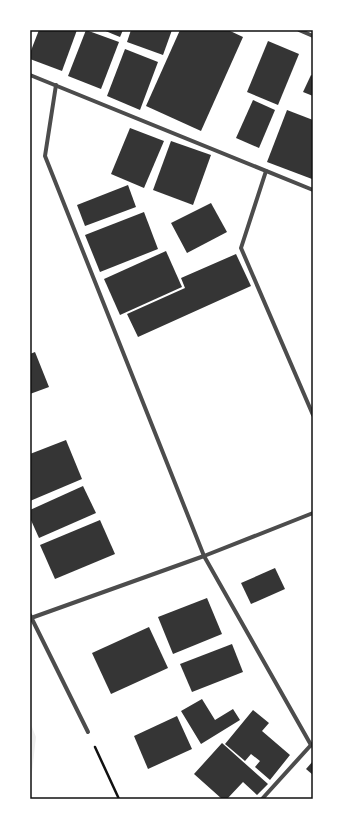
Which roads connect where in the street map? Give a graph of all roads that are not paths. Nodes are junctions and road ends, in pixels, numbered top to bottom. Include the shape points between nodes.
1 (299, 30) edge
2 (313, 36) edge
3 (30, 75) edge
4 (56, 86) junction
5 (266, 170) junction
6 (313, 190) edge
7 (313, 415) edge
8 (313, 513) edge
9 (204, 556) junction
10 (31, 616) edge
11 (88, 732) road end
12 (312, 746) edge
13 (262, 799) edge

1 - 2 street
3 - 4 street
4 - 5 street
4 - 9 street via 45,156
5 - 6 street
5 - 7 street via 241,248
8 - 9 street
9 - 10 street
9 - 12 street
10 - 11 street
12 - 13 street

